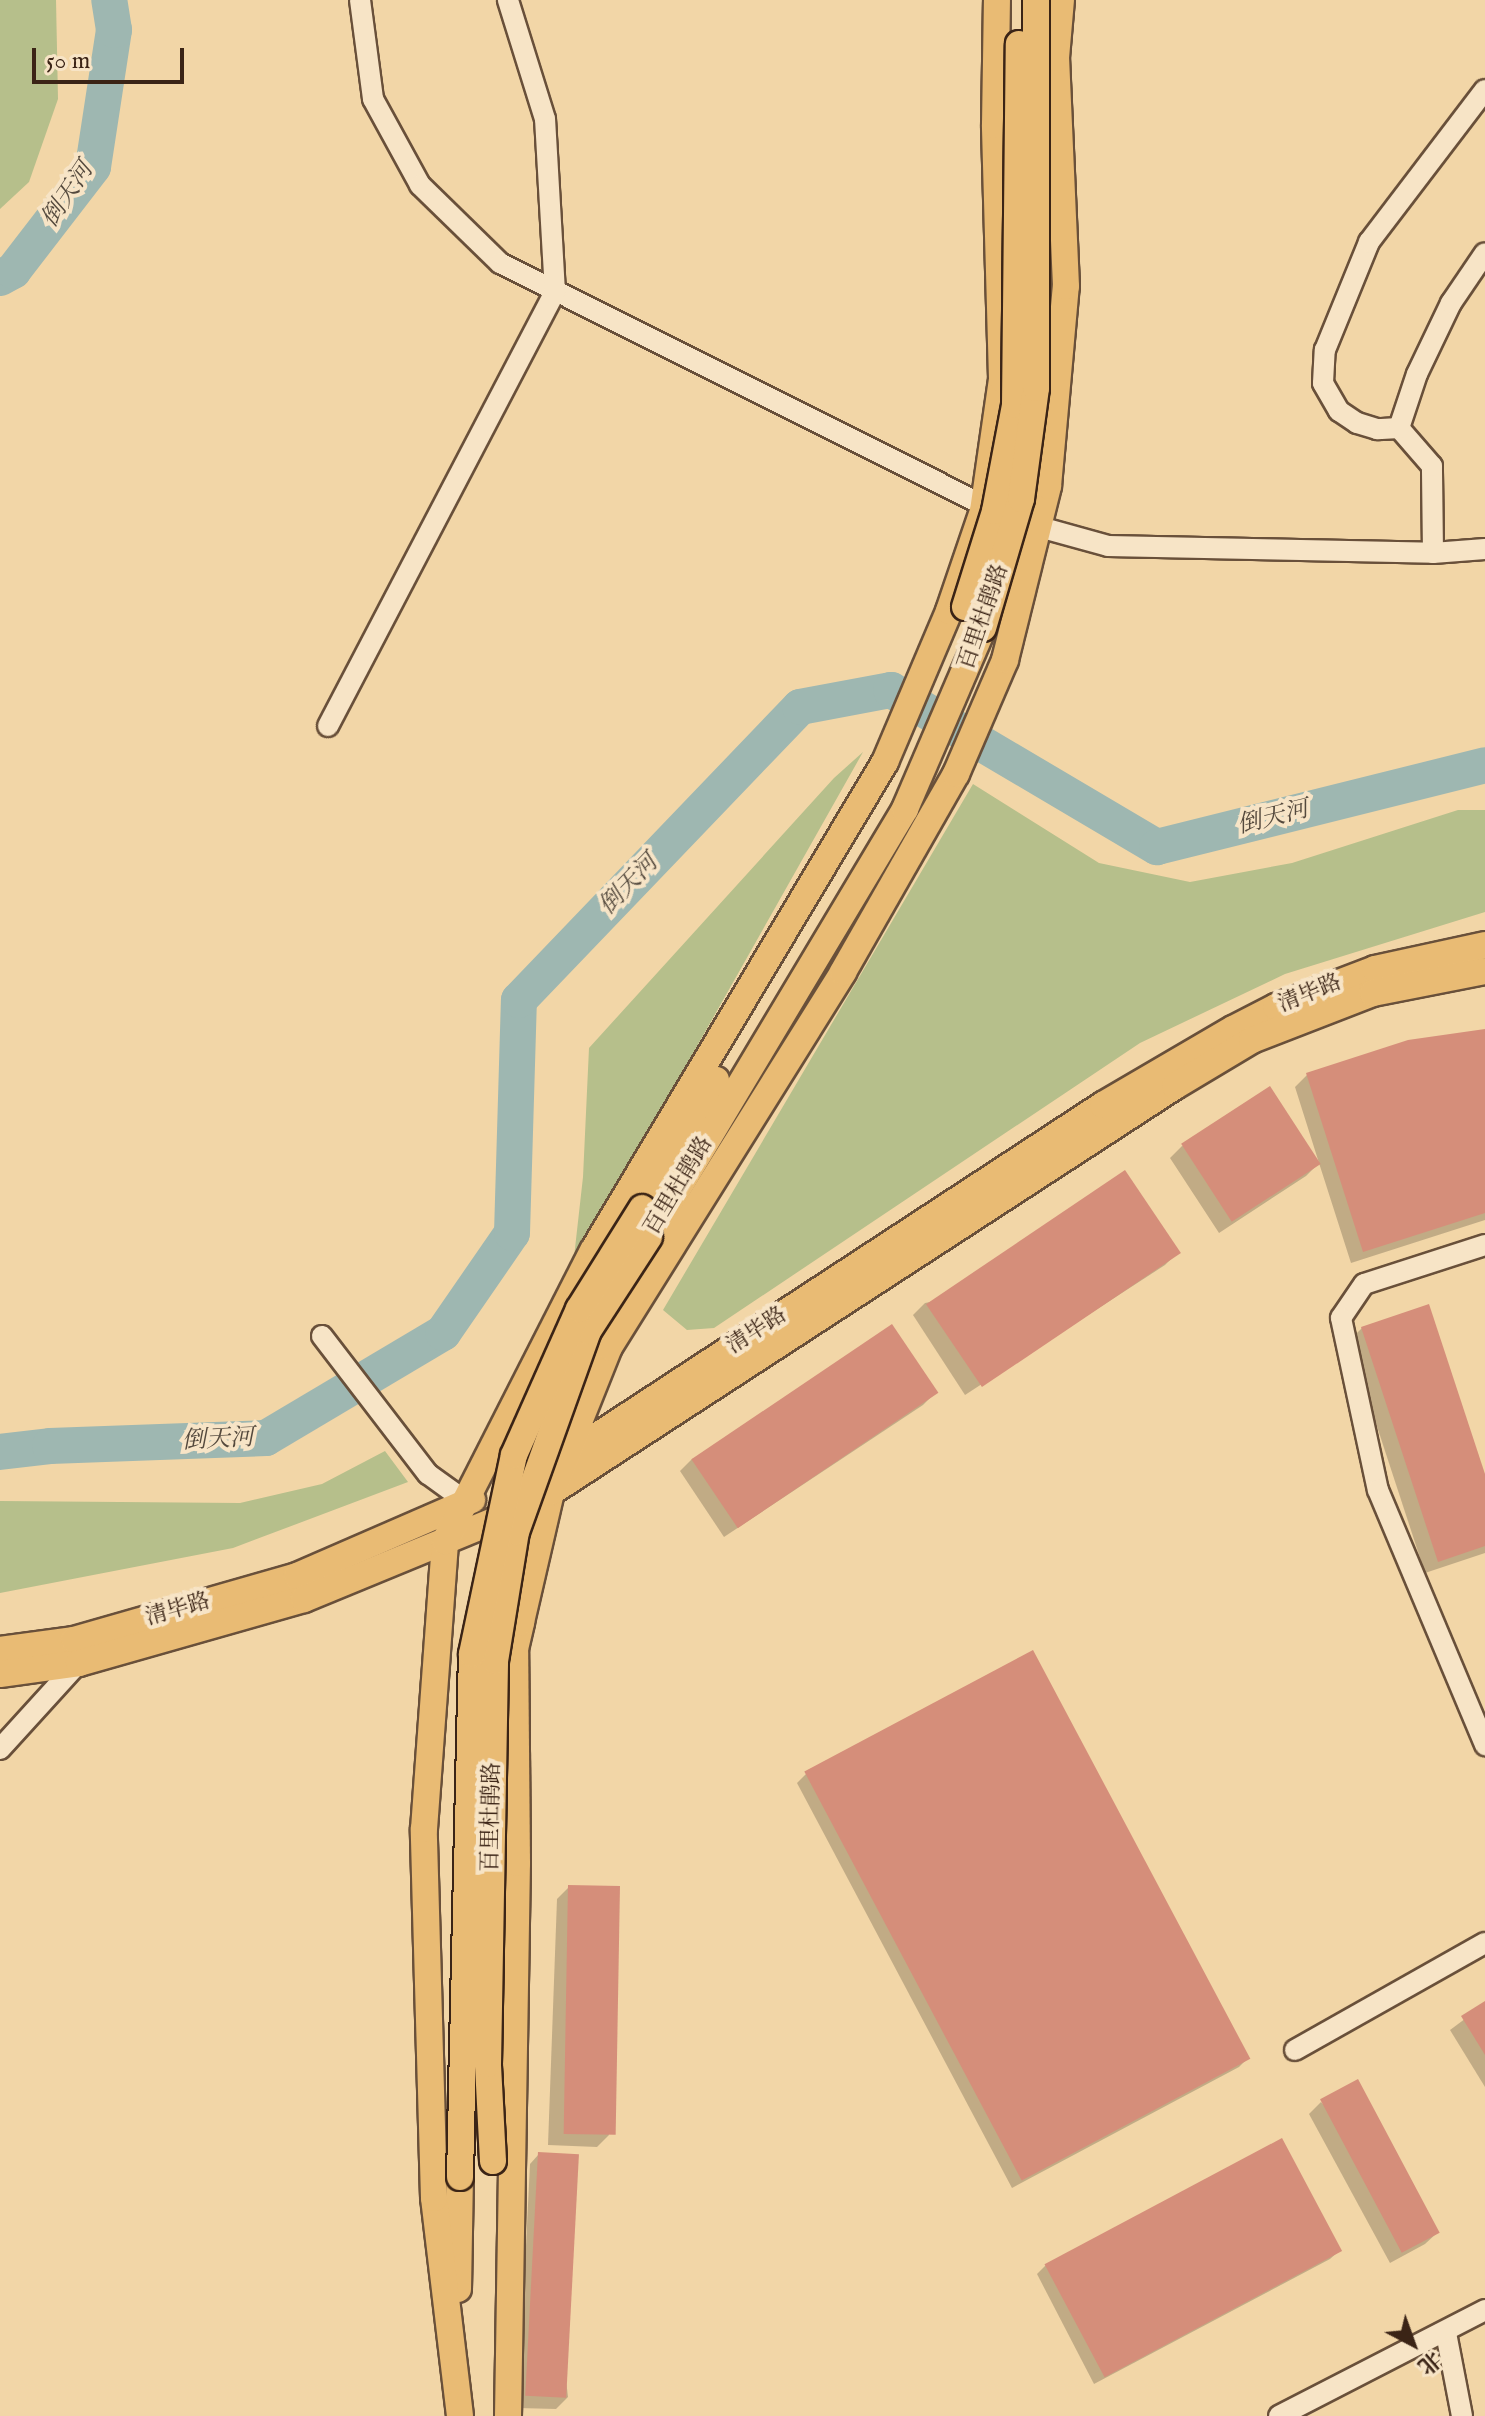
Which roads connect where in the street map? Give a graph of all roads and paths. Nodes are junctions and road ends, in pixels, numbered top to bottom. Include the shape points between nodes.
1 (360, 0) edge
2 (508, 0) edge
3 (997, 0) edge
4 (1019, 0) edge
5 (1036, 0) edge
6 (1061, 0) edge
7 (1485, 90) edge
8 (1485, 253) edge
9 (555, 292) junction
10 (1399, 428) junction
11 (989, 508) junction
12 (1038, 528) junction
13 (1485, 549) edge
14 (1433, 553) junction
15 (328, 726) dead end
16 (1485, 945) edge
17 (1485, 971) edge
18 (1485, 1245) edge
19 (322, 1336) dead end
20 (568, 1455) junction
21 (551, 1492) junction
22 (467, 1502) junction
23 (445, 1541) junction
24 (100, 1632) junction
25 (0, 1650) edge
26 (79, 1663) junction
27 (0, 1674) edge
28 (1485, 1745) edge
29 (0, 1749) edge
30 (1485, 1943) edge
31 (1295, 2050) dead end
32 (1485, 2310) edge
33 (1446, 2333) junction
34 (461, 2416) edge
35 (507, 2416) edge
36 (1279, 2416) edge
37 (1462, 2416) edge

1 - 9 street via 373,99 420,185 500,263
2 - 9 street via 545,119
3 - 11 main road via 1002,379
4 - 11 main road, 百里杜鹃路, bridge via 1015,405
5 - 35 main road, 百里杜鹃路, bridge via 1036,388 1021,499 983,628 905,809 588,1331 516,1532 495,1661 488,2064
6 - 12 main road via 1056,58 1066,286 1048,486
7 - 10 street via 1369,242 1325,350 1323,383 1339,411 1377,429
8 - 10 street via 1451,303 1417,374
9 - 11 street
9 - 15 street
10 - 14 street via 1432,466
11 - 12 street
11 - 22 main road via 885,762 593,1251
11 - 34 main road, 百里杜鹃路, bridge via 965,607 887,789 579,1309 514,1455 472,1654 458,2287
12 - 14 street via 1108,546
12 - 20 main road via 1003,666 956,774 843,972 609,1347
13 - 14 street
16 - 20 main road, 清毕路 via 1375,969 1233,1029 1103,1105
17 - 21 main road via 1373,993 1252,1040
18 - 28 street via 1364,1284 1341,1318 1378,1490
19 - 22 street via 428,1474
20 - 21 main road
20 - 22 main road, 清毕路 via 522,1483
21 - 23 main road
21 - 35 main road via 515,1649 517,1863
22 - 23 main road
22 - 24 main road, 清毕路 via 297,1576
23 - 26 main road via 304,1599
23 - 34 main road via 424,1829 434,2198
24 - 25 main road, 清毕路
24 - 26 street
26 - 27 main road
26 - 29 street
30 - 31 street
32 - 33 street
33 - 36 street
33 - 37 street

